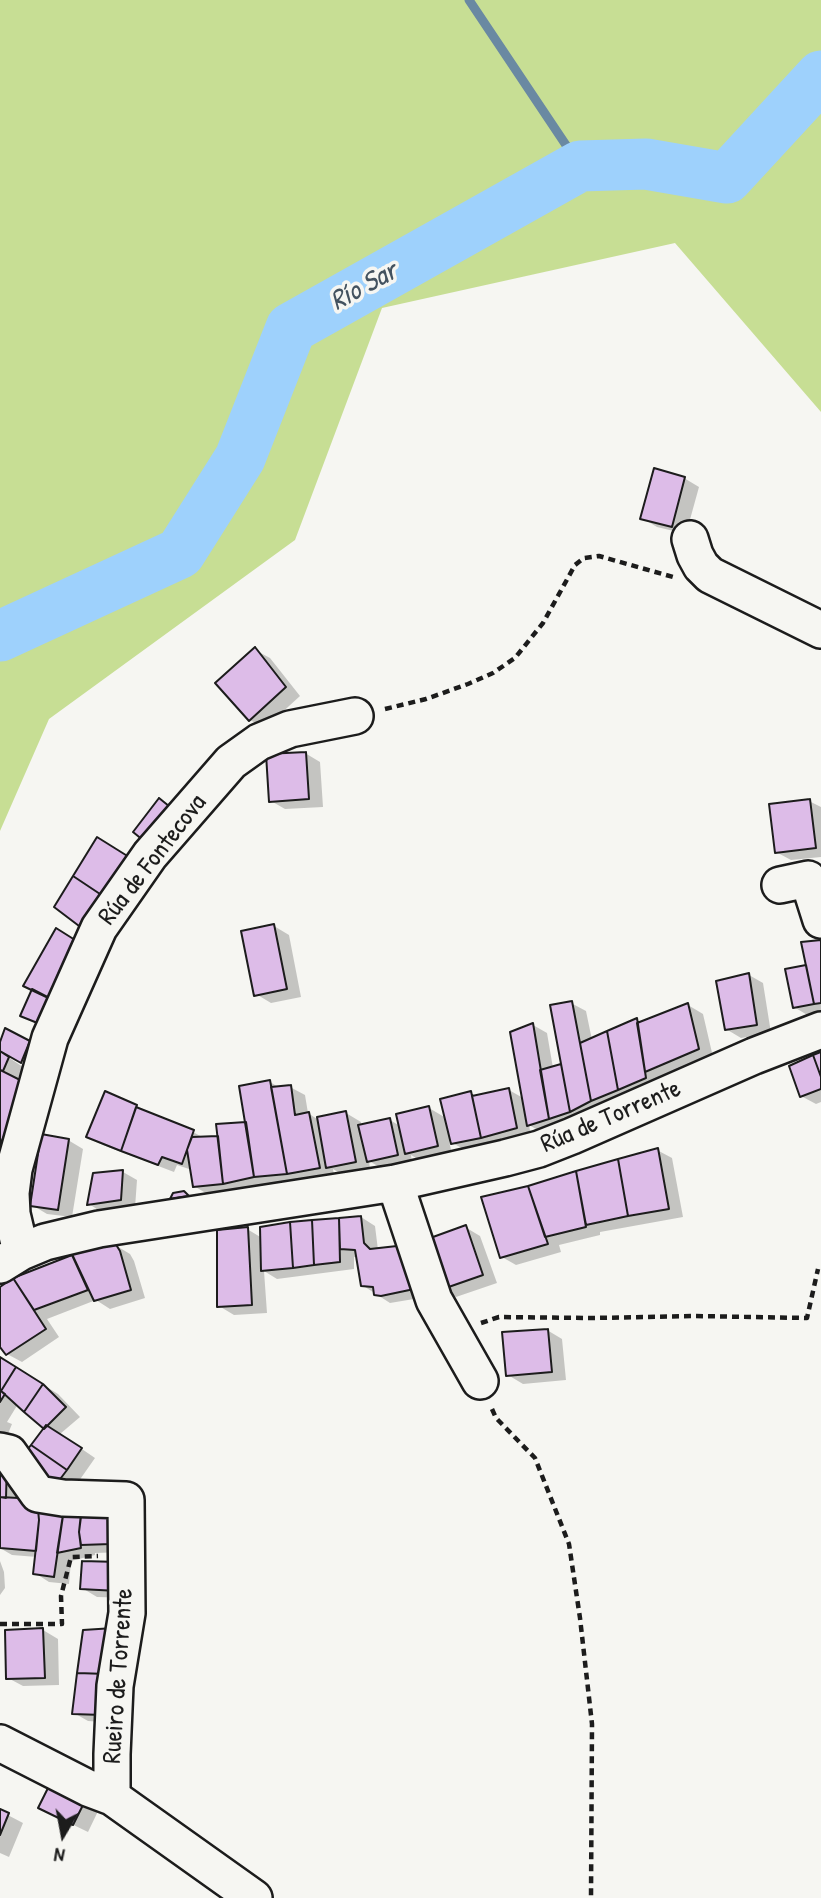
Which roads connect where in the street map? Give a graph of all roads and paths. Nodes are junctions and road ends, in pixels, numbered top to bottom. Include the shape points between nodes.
1 (690, 539) dead end
2 (678, 579) dead end
3 (821, 630) edge
4 (355, 716) joint
5 (780, 885) dead end
6 (821, 920) edge
7 (821, 1030) edge
8 (395, 1183) junction
9 (11, 1259) edge
10 (818, 1269) dead end
11 (453, 1332) junction
12 (480, 1381) joint
13 (0, 1451) edge
14 (127, 1555) junction
15 (0, 1624) edge
16 (0, 1742) edge
17 (112, 1797) junction
18 (254, 1898) edge
19 (591, 1898) edge

1 - 3 street via 710,575
2 - 4 path via 598,556 584,558 515,658 468,684
4 - 9 street, Rúa de Fontecova via 290,729 259,742 231,762 150,855 99,928 50,1038 14,1169
5 - 6 street via 808,879
7 - 8 street, Rúa de Torrente via 539,1149
8 - 9 street, Rúa de Torrente via 99,1229 46,1242
8 - 11 street via 434,1300
10 - 11 path via 807,1318 499,1317
11 - 12 street
12 - 19 path via 496,1418 535,1458 569,1544 592,1724
13 - 14 street, Rueiro de Torrente via 9,1453 38,1493 126,1500
14 - 15 path, Rueiro de Torrente via 71,1557 61,1596 62,1624
14 - 17 street, Rueiro de Torrente via 127,1613 115,1686
16 - 17 street
17 - 18 street

